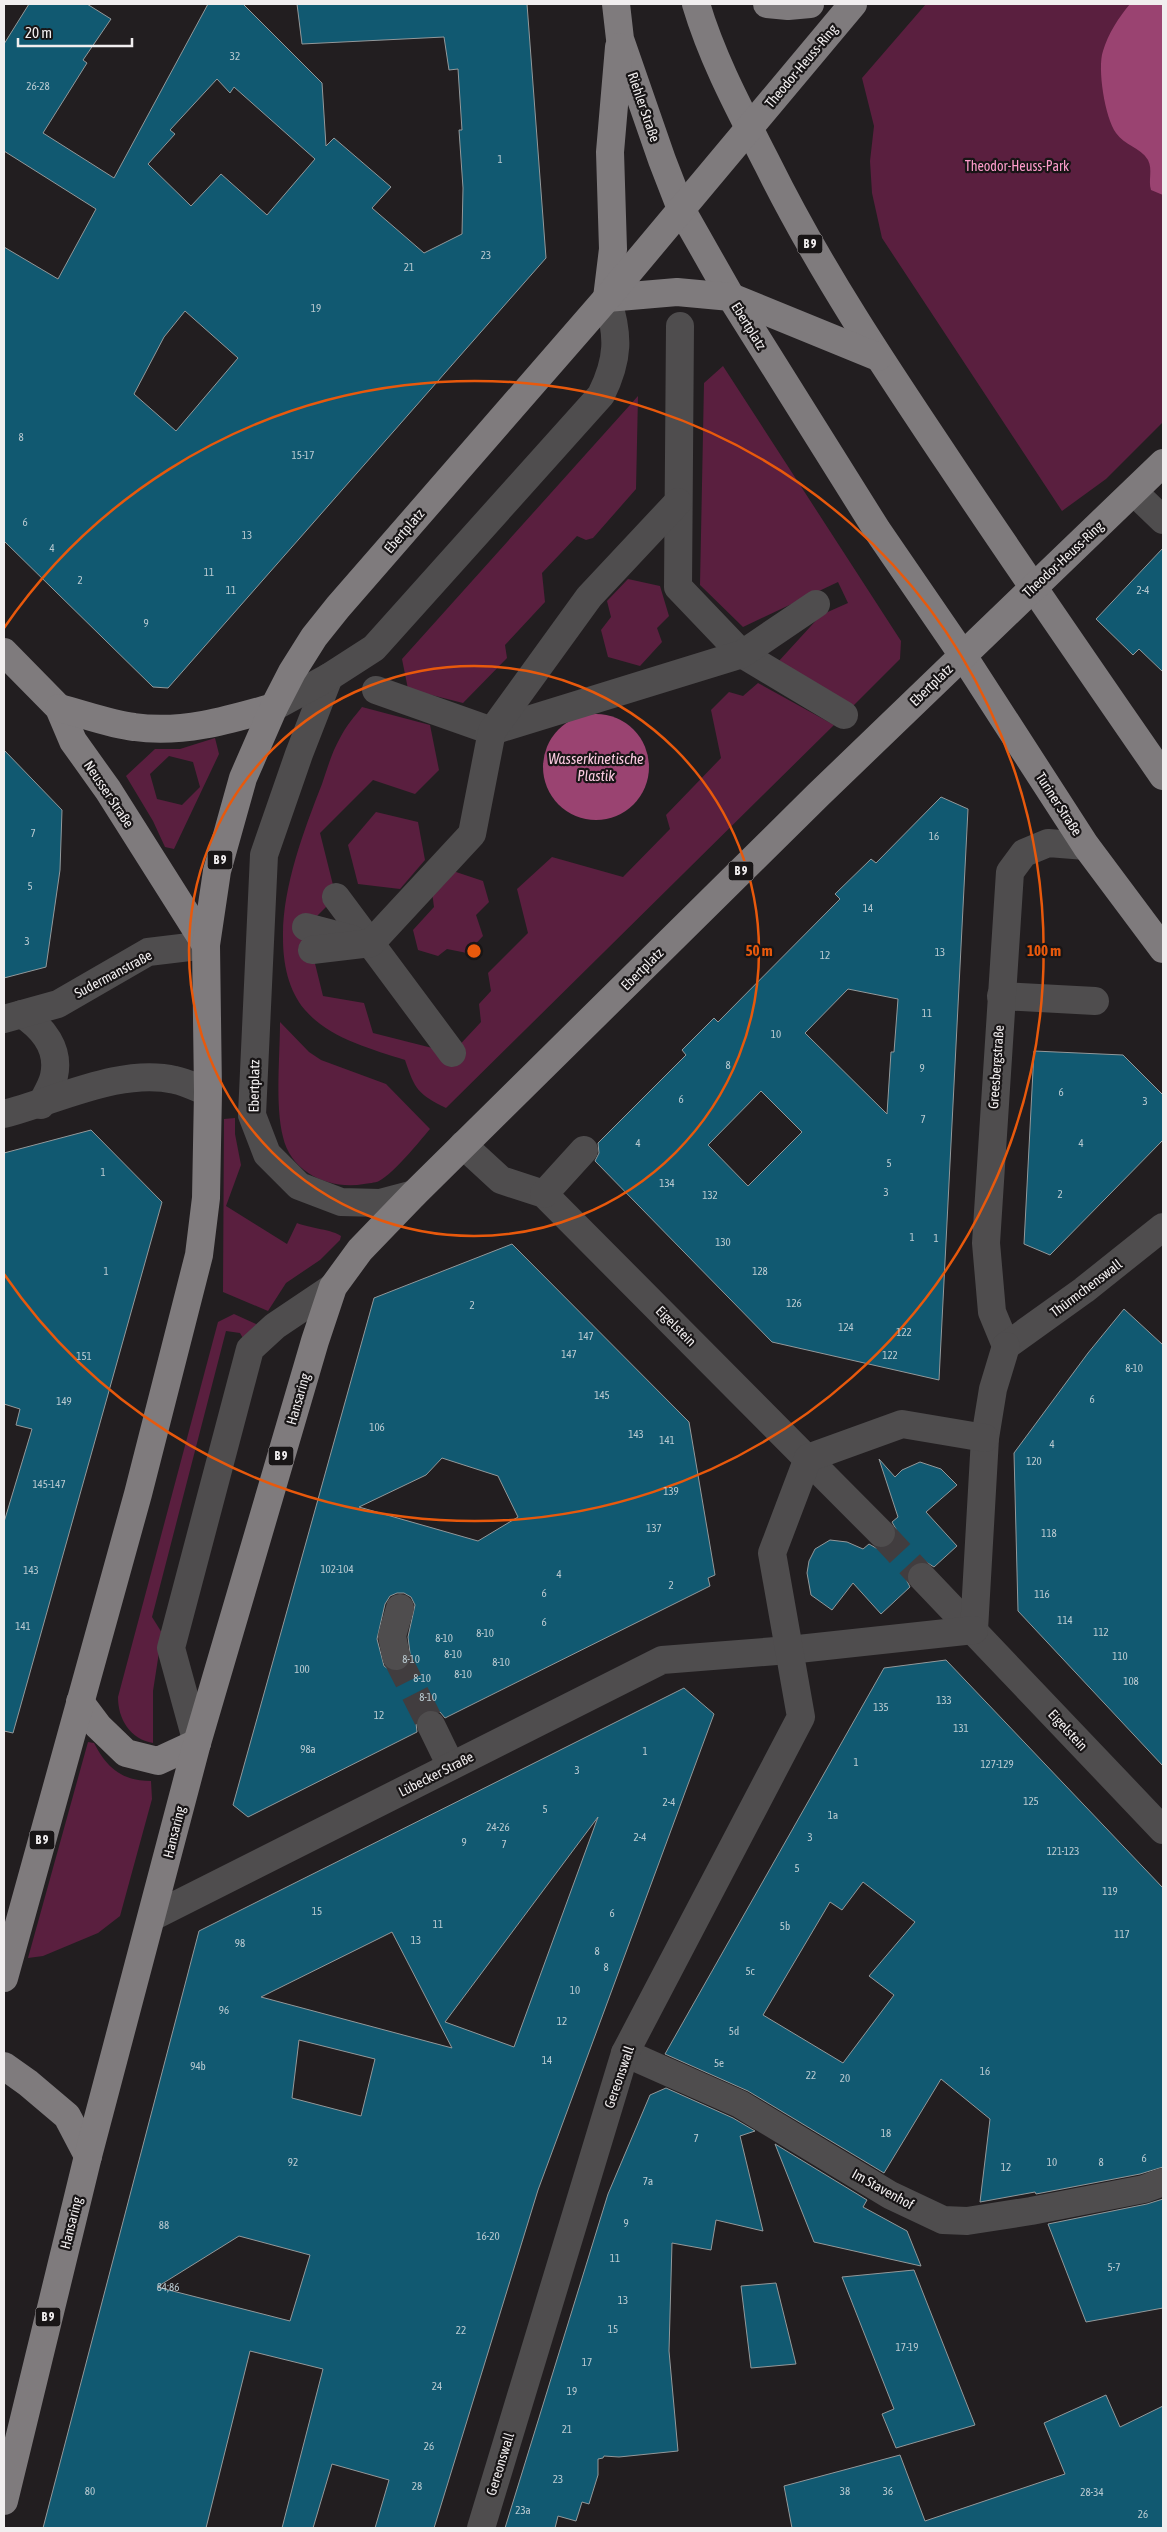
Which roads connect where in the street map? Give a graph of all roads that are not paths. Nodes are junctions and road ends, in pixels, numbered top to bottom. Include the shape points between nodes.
1 (616, 4) edge
2 (696, 4) edge
3 (767, 4) edge
4 (810, 4) edge
5 (854, 4) edge
6 (620, 39) junction
7 (749, 128) junction
8 (681, 208) junction
9 (731, 297) junction
10 (607, 298) junction
11 (680, 326) dead end
12 (878, 357) junction
13 (1163, 463) edge
14 (1134, 492) junction
15 (678, 502) junction
16 (1163, 520) edge
17 (1033, 588) junction
18 (816, 604) dead end
19 (4, 652) edge
20 (742, 654) junction
21 (962, 654) junction
22 (329, 677) junction
23 (376, 690) dead end
24 (274, 707) junction
25 (59, 708) junction
26 (844, 715) dead end
27 (492, 731) junction
28 (1163, 776) edge
29 (1086, 846) junction
30 (336, 897) dead end
31 (309, 939) dead end
32 (371, 943) junction
33 (206, 945) junction
34 (1163, 950) edge
35 (1001, 996) junction
36 (1095, 1001) dead end
37 (13, 1017) edge
38 (452, 1053) dead end
39 (208, 1092) junction
40 (41, 1105) junction
41 (4, 1114) edge
42 (464, 1145) junction
43 (584, 1150) dead end
44 (550, 1180) junction
45 (414, 1194) junction
46 (1163, 1227) edge
47 (333, 1288) junction
48 (1006, 1346) junction
49 (985, 1438) junction
50 (808, 1458) junction
51 (880, 1533) tunnel mouth
52 (922, 1577) tunnel mouth
53 (400, 1608) dead end
54 (974, 1630) junction
55 (789, 1650) junction
56 (396, 1656) tunnel mouth
57 (80, 1702) junction
58 (431, 1726) tunnel mouth
59 (197, 1744) junction
60 (451, 1766) junction
61 (1163, 1830) edge
62 (152, 1917) junction
63 (4, 1978) edge
64 (625, 2053) junction
65 (4, 2066) edge
66 (88, 2156) junction
67 (1163, 2182) edge
68 (4, 2501) edge
69 (481, 2528) edge

1 - 6 main road, Riehler Straße
2 - 7 main road via 707,42
3 - 4 main road
5 - 7 main road, Theodor-Heuss-Ring
6 - 8 main road, Riehler Straße
6 - 10 main road via 610,152 613,249
7 - 8 main road, Ebertplatz
7 - 12 main road, B 9 via 799,225
8 - 9 main road, Ebertplatz
8 - 10 main road, Ebertplatz
9 - 10 main road via 678,292
9 - 12 main road
9 - 21 main road, Ebertplatz via 878,530
10 - 22 street via 614,320 616,352 611,374 601,395 374,648
10 - 24 main road, Ebertplatz via 338,607 310,644
11 - 15 street
12 - 17 main road, B 9
13 - 14 main road, Theodor-Heuss-Ring
14 - 16 street
14 - 17 main road, Theodor-Heuss-Ring
15 - 20 street via 678,587
15 - 27 street via 589,597
17 - 21 main road, Theodor-Heuss-Ring / B 9
17 - 28 main road
18 - 20 street
19 - 25 main road, Neusser Straße
20 - 26 street
20 - 27 street
21 - 29 main road, Turiner Straße
21 - 42 main road, Ebertplatz / B 9
22 - 24 street
22 - 45 street, Ebertplatz via 264,856 252,1115 267,1154 299,1186 341,1202 380,1203
23 - 27 street
24 - 25 main road via 225,721 183,728 134,727
24 - 33 main road, Ebertplatz / B 9 via 243,778 219,861
25 - 33 main road, Neusser Straße via 73,741 108,790
27 - 32 street via 472,834
29 - 34 main road, Turiner Straße
29 - 35 street, Greesbergstraße via 1048,842 1024,853 1010,872
30 - 32 street
31 - 32 street
32 - 38 street
33 - 37 street, Sudermanstraße via 148,952 58,1004
33 - 39 main road, Ebertplatz / B 9
35 - 36 street
35 - 48 street, Greesbergstraße via 986,1243 992,1312
37 - 40 street, Sudermanstraße via 45,1033 56,1060 54,1078
39 - 40 street via 175,1080 128,1078 99,1084
39 - 57 main road, Ebertplatz / B 9 via 206,1198 199,1255 138,1494
40 - 41 street
42 - 44 street, Eigelstein via 501,1180
42 - 45 main road, Ebertplatz / B 9
43 - 44 street
44 - 50 street, Eigelstein
45 - 47 main road, Hansaring / B 9 via 360,1250
46 - 48 street, Thürmchenswall
47 - 59 main road, Hansaring / B 9
47 - 59 street via 275,1326 250,1349 171,1648
48 - 49 street via 993,1390
49 - 50 street via 902,1424
49 - 54 street
50 - 51 street, Eigelstein
50 - 55 street via 772,1553
52 - 54 street, Eigelstein
53 - 56 street via 392,1636
54 - 55 street
54 - 61 street, Eigelstein
55 - 60 street, Lübecker Straße via 662,1660
55 - 64 street, Gereonswall via 801,1717
57 - 59 main road via 98,1726 126,1753 158,1761
57 - 63 main road, B 9
58 - 60 street
59 - 62 main road, Hansaring / B 9
60 - 62 street, Lübecker Straße
62 - 66 main road, Hansaring / B 9
64 - 67 street, Im Stavenhof via 740,2104 890,2195 943,2220 968,2221 1031,2211 1144,2189
64 - 69 street, Gereonswall
65 - 66 main road via 67,2116
66 - 68 main road, Hansaring / B 9

